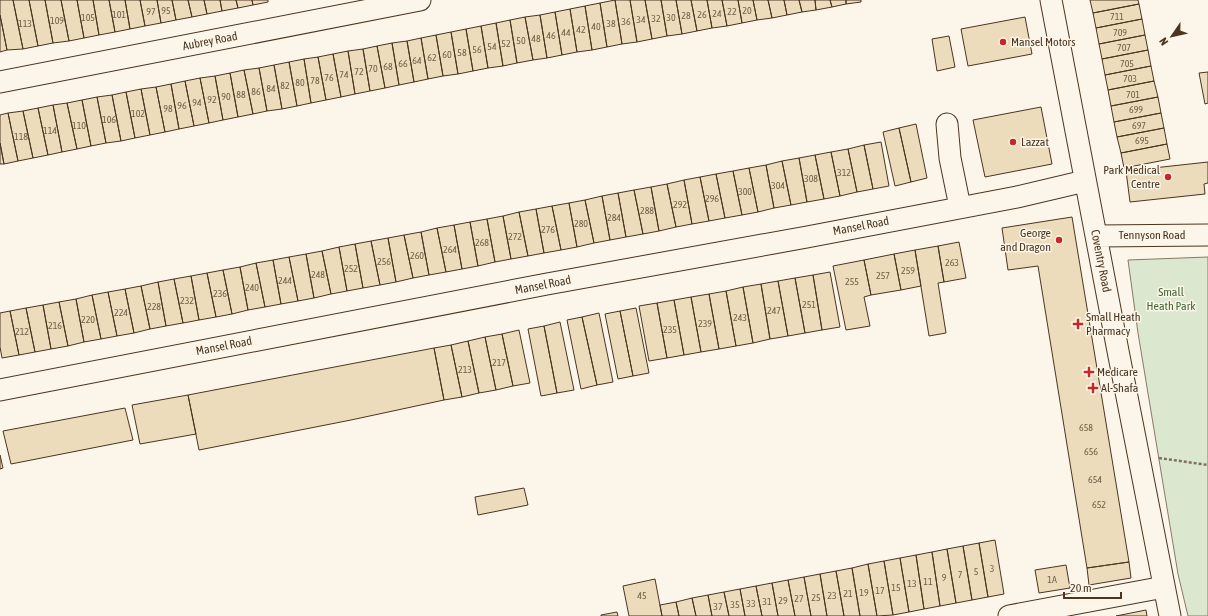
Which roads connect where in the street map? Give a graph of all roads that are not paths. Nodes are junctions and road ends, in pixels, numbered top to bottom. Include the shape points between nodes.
1 (420, 0) edge
2 (1051, 0) edge
3 (0, 82) edge
4 (947, 124) dead end
5 (1085, 181) junction
6 (960, 208) junction
7 (1208, 235) edge
8 (1096, 236) junction
9 (0, 390) edge
10 (1164, 587) junction
11 (1009, 616) edge
12 (1170, 616) edge

1 - 3 street, Aubrey Road
2 - 5 street, Coventry Road
4 - 6 street via 950,158
5 - 6 street, Mansel Road
5 - 8 street, Coventry Road
6 - 9 street, Mansel Road via 547,284
7 - 8 street, Tennyson Road
8 - 10 street, Coventry Road
10 - 11 street
10 - 12 street, Coventry Road

